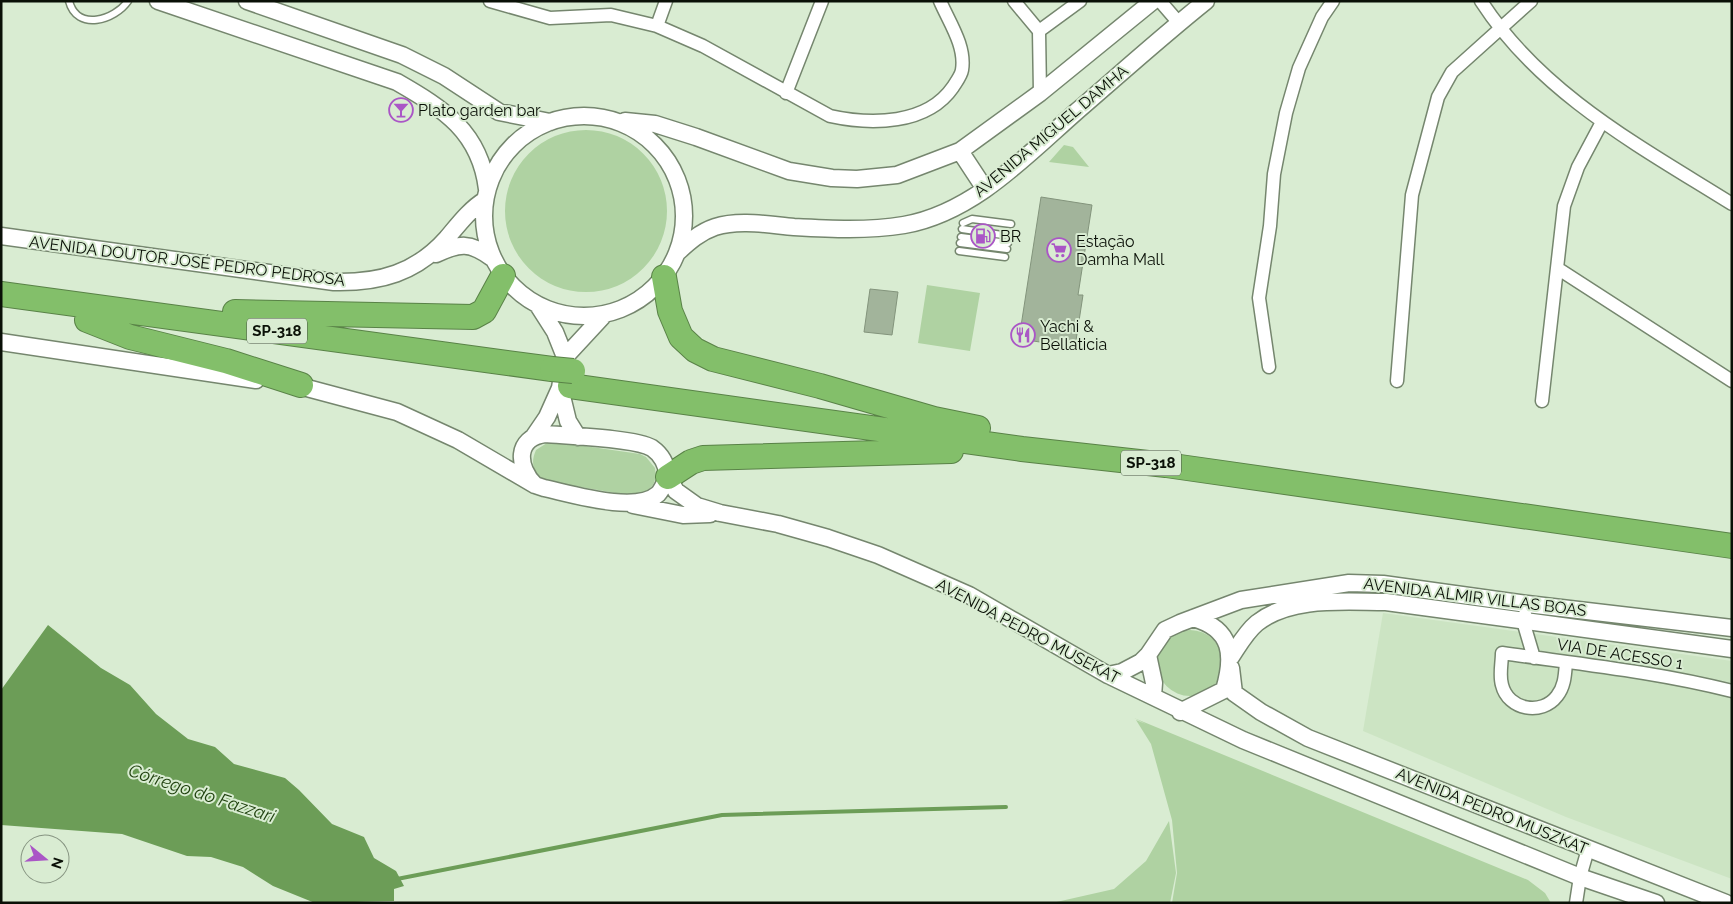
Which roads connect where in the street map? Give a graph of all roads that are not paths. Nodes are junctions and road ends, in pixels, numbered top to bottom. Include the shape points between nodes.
1 (69, 1) edge
2 (128, 1) edge
3 (158, 1) edge
4 (248, 1) edge
5 (490, 1) edge
6 (666, 1) edge
7 (822, 1) edge
8 (940, 1) edge
9 (1014, 1) edge
10 (1080, 1) edge
11 (1153, 1) edge
12 (1160, 1) edge
13 (1206, 1) edge
14 (1333, 1) edge
15 (1481, 1) edge
16 (1531, 1) edge
17 (519, 5) edge
18 (1061, 6) edge
19 (1179, 23) junction
20 (657, 26) junction
21 (1499, 29) junction
22 (1039, 31) junction
23 (786, 93) junction
24 (1040, 94) junction
25 (614, 120) junction
26 (550, 122) junction
27 (1602, 122) junction
28 (960, 151) junction
29 (985, 189) junction
30 (486, 196) junction
31 (1732, 204) edge
32 (1011, 224) dead end
33 (1, 236) edge
34 (1009, 236) dead end
35 (961, 240) dead end
36 (1007, 246) dead end
37 (959, 251) dead end
38 (678, 252) junction
39 (1006, 257) dead end
40 (427, 258) junction
41 (498, 267) junction
42 (1557, 268) junction
43 (664, 277) junction
44 (1, 294) edge
45 (539, 307) junction
46 (1, 309) edge
47 (120, 310) junction
48 (603, 316) junction
49 (87, 320) junction
50 (1, 342) edge
51 (1269, 367) dead end
52 (562, 376) junction
53 (1397, 381) dead end
54 (1732, 381) edge
55 (301, 385) junction
56 (1542, 401) dead end
57 (534, 436) junction
58 (578, 437) junction
59 (1023, 443) junction
60 (668, 477) junction
61 (535, 485) junction
62 (629, 504) junction
63 (720, 514) junction
64 (1732, 531) edge
65 (1732, 546) edge
66 (1527, 604) junction
67 (1193, 618) junction
68 (1523, 621) junction
69 (1732, 628) edge
70 (1732, 649) edge
71 (1148, 655) junction
72 (1534, 658) junction
73 (1231, 662) junction
74 (1566, 662) junction
75 (1108, 676) junction
76 (1732, 691) edge
77 (1152, 696) junction
78 (1180, 712) junction
79 (1243, 740) joint
80 (1588, 849) junction
81 (1580, 877) junction
82 (1576, 903) edge
83 (1656, 903) edge
84 (1726, 903) edge

1 - 2 lane via 77,14 99,21 110,18
3 - 30 street via 397,82 422,96 448,115 473,144 485,174
4 - 26 street via 402,55 444,76 499,112
5 - 17 street
6 - 20 street
7 - 23 street
8 - 23 street via 961,48 962,70 946,97 930,109 874,122 852,121 830,116
9 - 22 street
10 - 18 street
11 - 24 street
12 - 19 street
13 - 19 street, AVENIDA MIGUEL DAMHA
14 - 51 street via 1299,68 1274,174 1259,298
15 - 21 street
16 - 21 street
17 - 20 street via 550,18 611,15
18 - 22 street
19 - 29 street, AVENIDA MIGUEL DAMHA
20 - 23 street via 703,46
21 - 27 street via 1532,64
21 - 53 street via 1452,72 1438,97 1430,123 1412,195
22 - 24 street
24 - 28 street
25 - 26 street via 572,116
25 - 28 street via 655,124 789,172 832,178 897,175
25 - 38 street via 647,138 665,156 677,178 684,202 684,228
26 - 30 street via 524,136 506,154 492,176
27 - 31 street
27 - 42 street via 1578,167 1564,206
28 - 29 street
29 - 38 street, AVENIDA MIGUEL DAMHA via 927,220 903,225 837,230 749,223 717,226 695,237
30 - 40 street
30 - 41 street via 484,227
32 - 34 lane via 972,219 962,226
33 - 40 street, AVENIDA DOUTOR JOSÉ PEDRO PEDROSA via 334,282 365,282 416,265
35 - 36 lane
37 - 39 lane
38 - 43 street
40 - 41 street, AVENIDA DOUTOR JOSÉ PEDRO PEDROSA via 454,246 467,245 479,248
41 - 45 street, AVENIDA DOUTOR JOSÉ PEDRO PEDROSA via 525,298
41 - 47 highway via 492,300 484,311 473,317
42 - 54 street
42 - 56 street
43 - 48 street via 646,296
43 - 59 highway via 670,311 681,337 695,350 713,359
44 - 47 highway, SP-318
45 - 48 street via 571,317
45 - 52 street via 555,332
46 - 49 highway, SP-318
47 - 52 highway, SP-318
48 - 52 street
49 - 52 highway, SP-318
49 - 55 highway via 130,337 226,361
50 - 55 street, AVENIDA PEDRO MUSEKAT
52 - 57 street via 547,417
52 - 58 street via 568,421
52 - 59 highway, SP-318
55 - 61 street, AVENIDA PEDRO MUSEKAT via 396,412 458,440
57 - 58 street, AVENIDA PEDRO MUSEKAT
57 - 61 street via 523,450 521,459 523,469
58 - 60 street, AVENIDA PEDRO MUSEKAT via 637,443 652,448 662,458
59 - 60 highway via 703,458
59 - 64 highway, SP-318
59 - 65 highway, SP-318
60 - 62 street via 658,494
60 - 63 street, AVENIDA PEDRO MUSEKAT via 689,502
61 - 62 street, AVENIDA PEDRO MUSEKAT
62 - 63 street, AVENIDA PEDRO MUSEKAT via 683,514
63 - 75 street, AVENIDA PEDRO MUSEKAT via 778,524 878,555 969,596
66 - 67 street, AVENIDA ALMIR VILLAS BOAS via 1383,584 1349,583 1241,600
66 - 68 street
66 - 69 street, AVENIDA ALMIR VILLAS BOAS
67 - 71 street via 1165,630
67 - 73 street via 1215,630 1230,648
68 - 70 street, AVENIDA ALMIR VILLAS BOAS
68 - 72 street
68 - 73 street, AVENIDA ALMIR VILLAS BOAS via 1386,602 1302,605 1278,611 1262,620 1248,632
71 - 75 street via 1122,672
71 - 77 street via 1154,683
72 - 74 street, VIA DE ACESSO 1
72 - 74 street, VIA DE ACESSO 1 via 1502,653 1502,686 1511,700 1526,708 1543,707 1556,697 1564,682
73 - 78 street via 1224,690
73 - 80 street, AVENIDA PEDRO MUSZKAT via 1234,693 1308,738
74 - 76 street, VIA DE ACESSO 1
75 - 77 street, AVENIDA PEDRO MUSEKAT
77 - 78 street, AVENIDA PEDRO MUSEKAT
78 - 79 street, AVENIDA PEDRO MUSEKAT
79 - 81 street, AVENIDA PEDRO MUSZKAT
80 - 81 street
80 - 84 street, AVENIDA PEDRO MUSZKAT
81 - 82 street
81 - 83 street, AVENIDA PEDRO MUSZKAT

